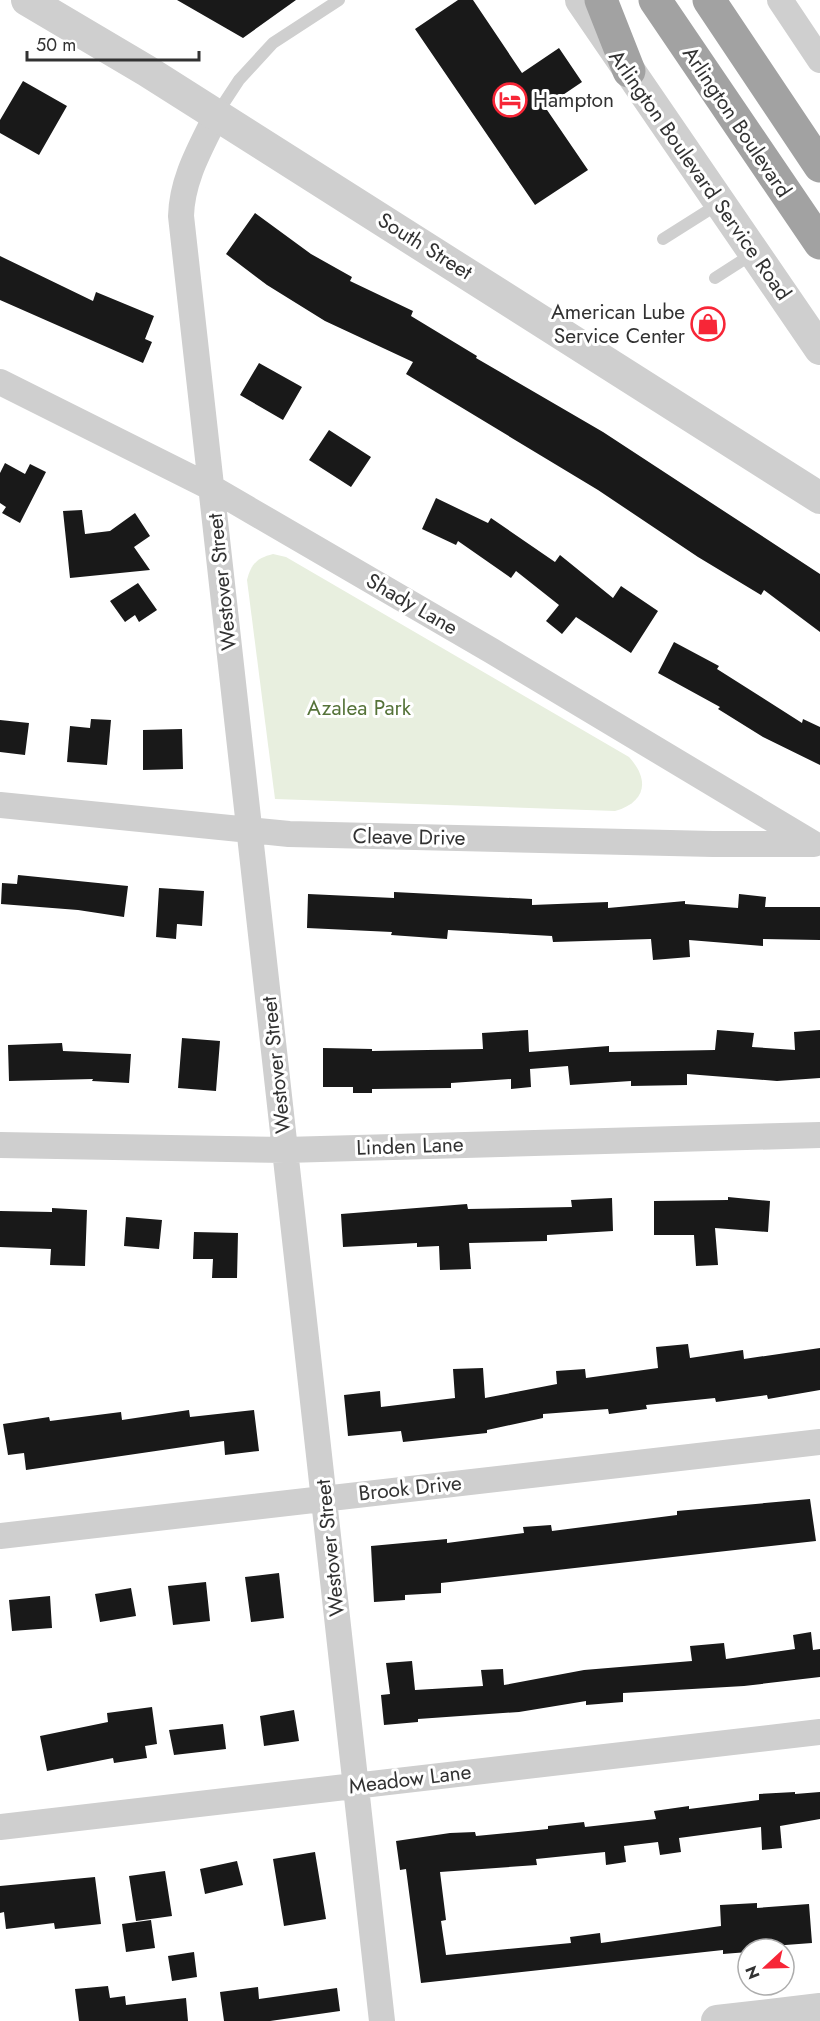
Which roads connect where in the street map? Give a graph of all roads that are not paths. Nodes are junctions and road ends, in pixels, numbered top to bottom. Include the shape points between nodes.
1 (27, 0) edge
2 (339, 0) edge
3 (581, 0) edge
4 (601, 0) edge
5 (655, 0) edge
6 (709, 0) edge
7 (780, 0) edge
8 (820, 60) edge
9 (629, 71) junction
10 (216, 116) junction
11 (820, 166) edge
12 (720, 203) junction
13 (663, 239) dead end
14 (820, 243) edge
15 (754, 253) junction
16 (715, 278) dead end
17 (820, 349) edge
18 (0, 382) edge
19 (212, 488) junction
20 (812, 491) edge
21 (0, 805) edge
22 (250, 830) junction
23 (817, 844) edge
24 (820, 1135) edge
25 (0, 1145) edge
26 (285, 1150) junction
27 (820, 1442) edge
28 (324, 1498) junction
29 (0, 1536) edge
30 (820, 1732) edge
31 (356, 1785) junction
32 (0, 1827) edge
33 (820, 2009) edge
34 (382, 2021) edge
35 (717, 2021) edge

1 - 10 street, South Street
2 - 10 lane via 273,43 239,80
3 - 9 street, Arlington Boulevard Service Road
4 - 9 highway
5 - 14 highway, Arlington Boulevard
6 - 11 highway
7 - 8 street
9 - 12 street, Arlington Boulevard Service Road
10 - 19 street, Westover Street via 188,174 181,216
10 - 20 street, South Street
12 - 13 lane
12 - 15 street, Arlington Boulevard Service Road
15 - 16 lane
15 - 17 street, Arlington Boulevard Service Road
18 - 19 street, Shady Lane
19 - 22 street, Westover Street
19 - 23 street, Shady Lane
21 - 22 street, Cleave Drive
22 - 23 street, Cleave Drive via 360,836
22 - 26 street, Westover Street
24 - 26 street, Linden Lane
25 - 26 street, Linden Lane
26 - 28 street, Westover Street
27 - 28 street, Brook Drive
28 - 29 street, Brook Drive
28 - 31 street, Westover Street
30 - 31 street, Meadow Lane
31 - 32 street, Meadow Lane
31 - 34 street, Westover Street
33 - 35 street

